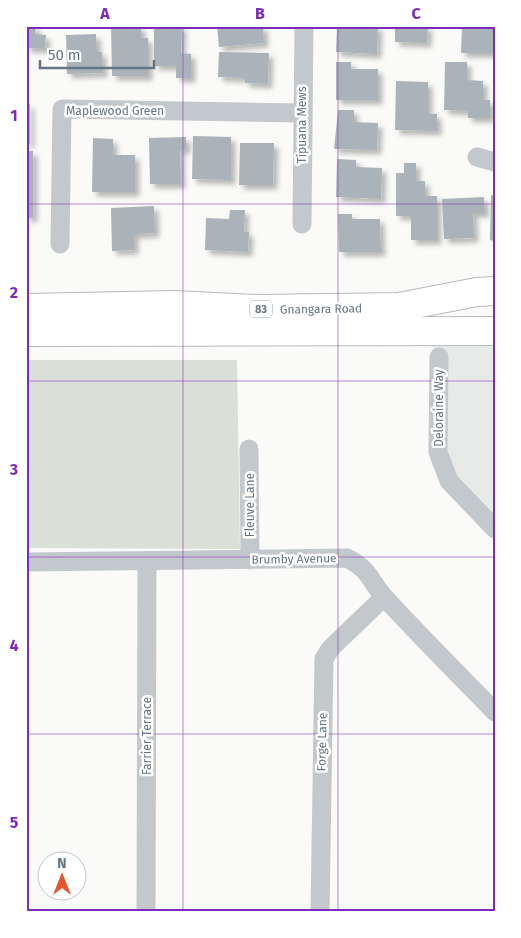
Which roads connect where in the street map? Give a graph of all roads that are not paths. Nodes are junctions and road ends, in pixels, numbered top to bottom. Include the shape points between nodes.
1 (304, 26) edge
2 (302, 113) junction
3 (302, 224) dead end
4 (60, 244) dead end
5 (495, 291) edge
6 (26, 308) edge
7 (495, 331) edge
8 (26, 332) edge
9 (439, 357) dead end
10 (250, 449) dead end
11 (495, 529) edge
12 (250, 560) junction
13 (147, 561) junction
14 (26, 562) edge
15 (384, 596) junction
16 (495, 712) edge
17 (146, 912) edge
18 (320, 912) edge

1 - 2 street, Tipuana Mews
2 - 3 street, Tipuana Mews
2 - 4 street, Maplewood Green via 62,109
5 - 6 main road, Gnangara Road / 83 via 399,307 257,309 174,305
7 - 8 main road, Gnangara Road / 83
9 - 11 street, Deloraine Way via 438,452 449,481
10 - 12 street, Fleuve Lane
12 - 13 street, Brumby Avenue
12 - 15 street, Brumby Avenue via 347,558 369,573
13 - 14 street, Brumby Avenue
13 - 17 street, Farrier Terrace
15 - 16 street, Brumby Avenue
15 - 18 street, Forge Lane via 330,649 324,659

